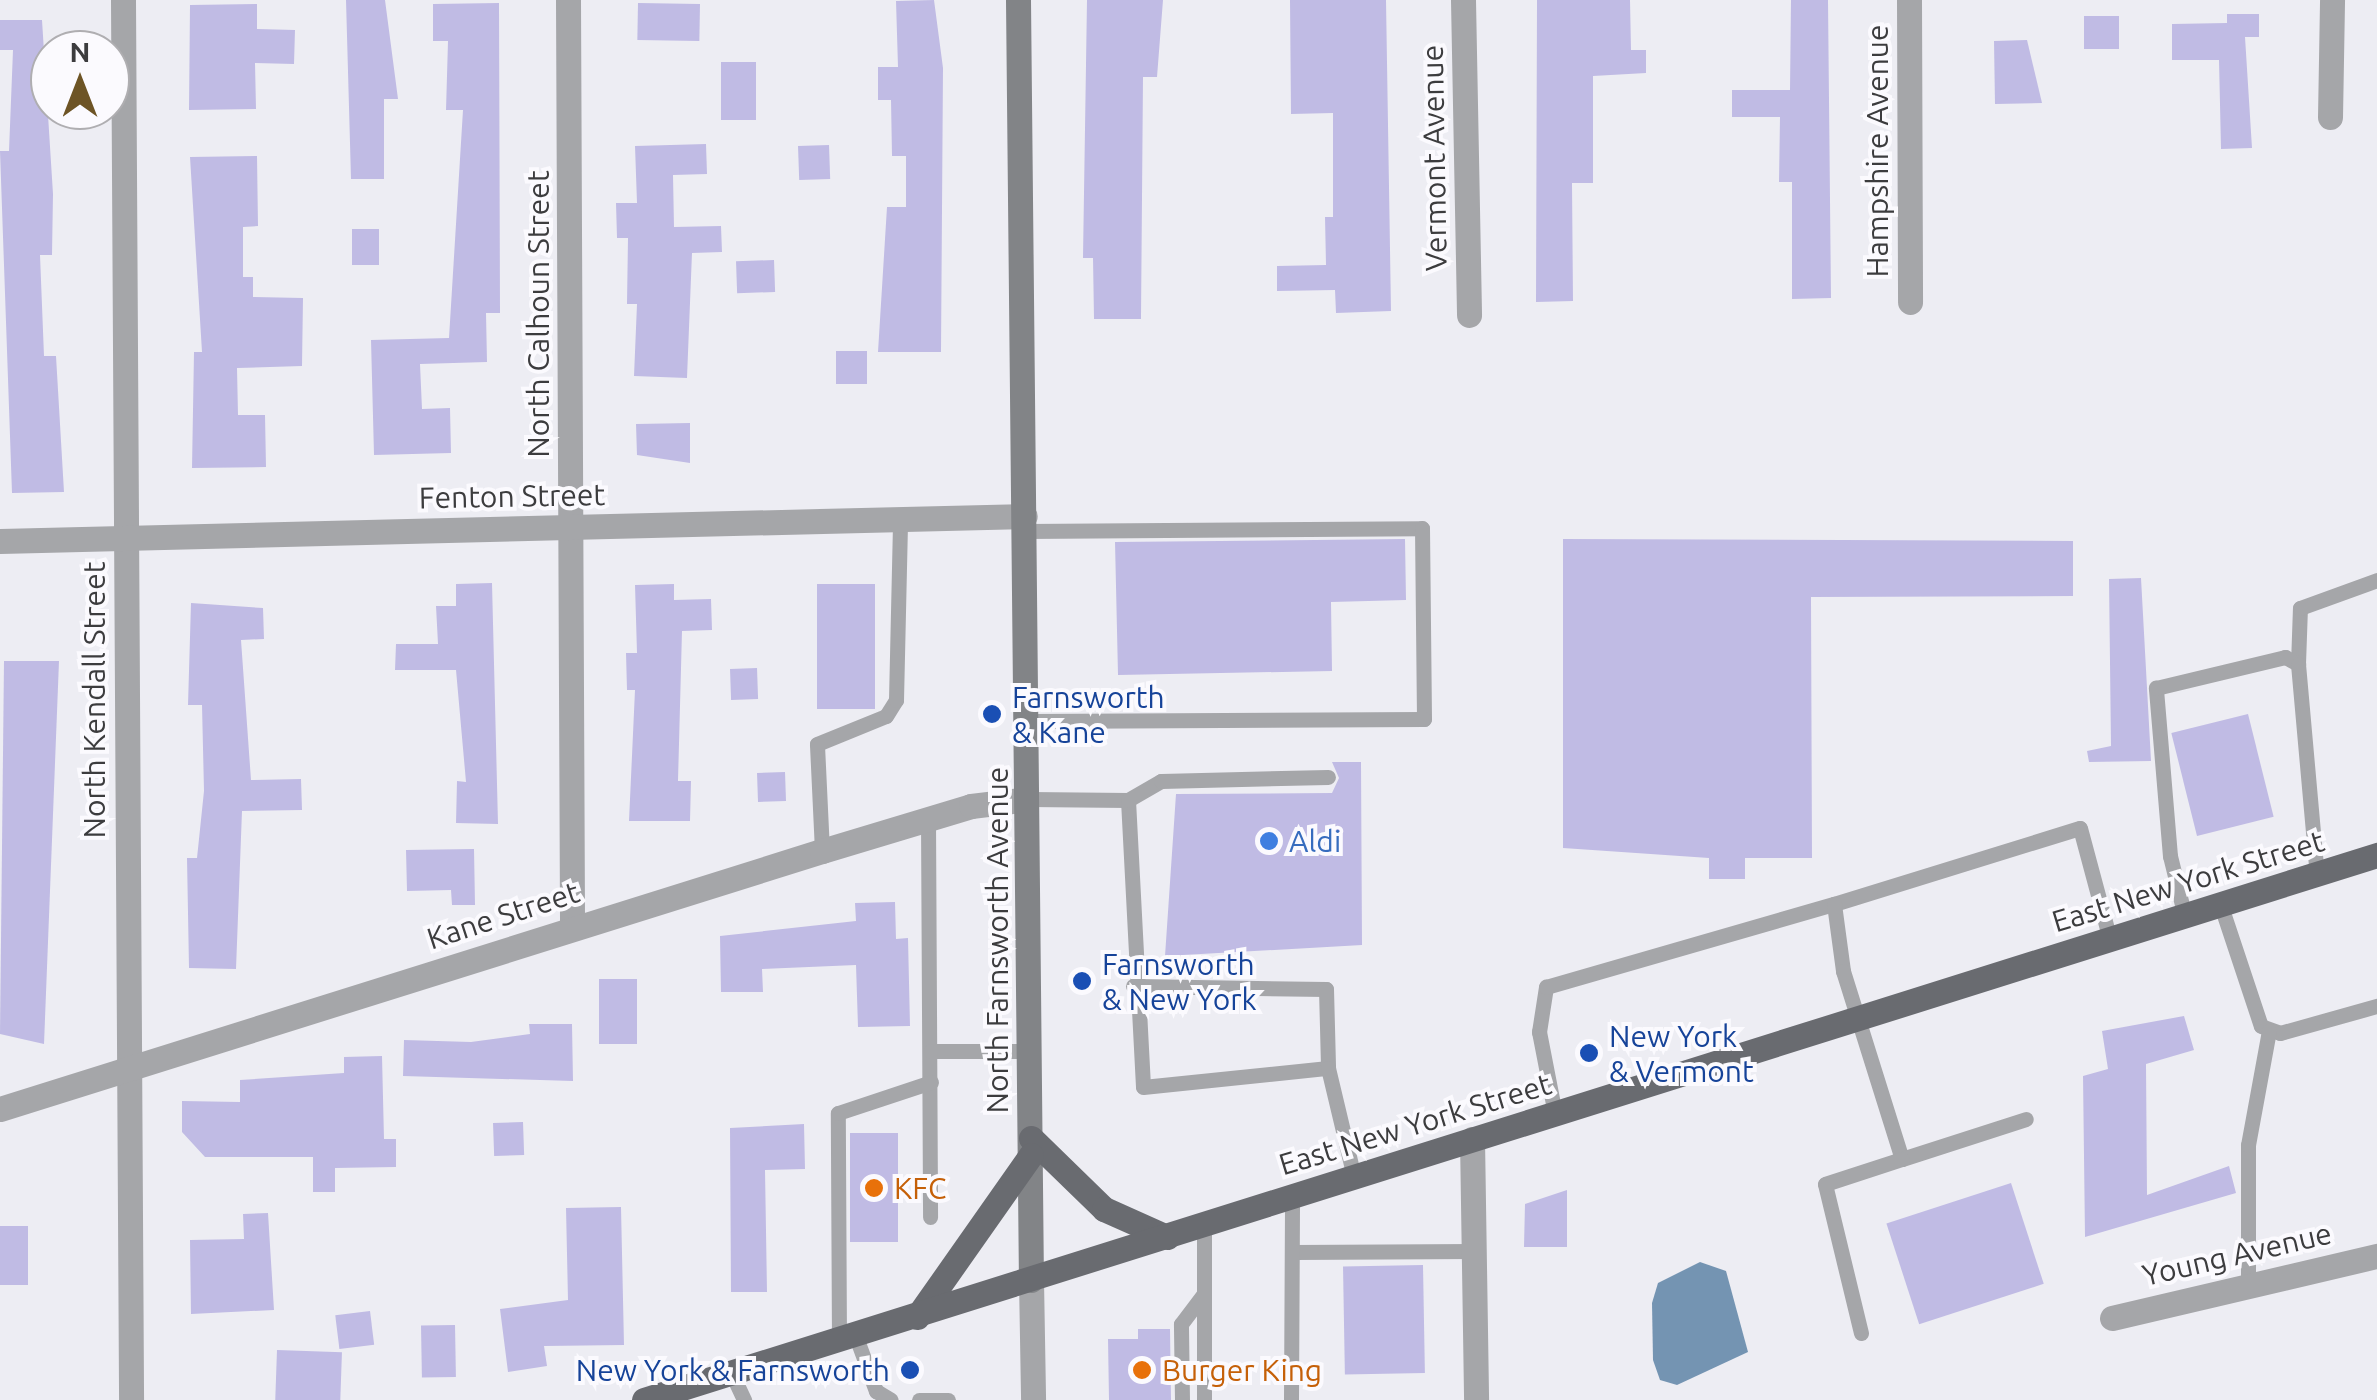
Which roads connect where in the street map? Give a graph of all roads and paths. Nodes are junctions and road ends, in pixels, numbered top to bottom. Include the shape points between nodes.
1 (123, 0) edge
2 (568, 0) edge
3 (1018, 0) edge
4 (1463, 0) edge
5 (1909, 0) edge
6 (2332, 0) edge
7 (2330, 118) dead end
8 (1910, 302) dead end
9 (1469, 315) dead end
10 (900, 519) junction
11 (1025, 523) junction
12 (572, 528) junction
13 (128, 539) junction
14 (0, 541) edge
15 (2377, 580) edge
16 (2298, 664) junction
17 (1029, 722) junction
18 (1328, 778) dead end
19 (1030, 799) junction
20 (1128, 800) junction
21 (928, 819) junction
22 (822, 851) junction
23 (2377, 855) edge
24 (2317, 875) junction
25 (1834, 904) junction
26 (2221, 906) junction
27 (2185, 917) junction
28 (572, 927) junction
29 (2110, 940) junction
30 (1133, 986) junction
31 (2377, 1006) edge
32 (1858, 1018) junction
33 (2268, 1031) junction
34 (931, 1052) junction
35 (1030, 1052) junction
36 (1328, 1068) junction
37 (125, 1072) junction
38 (931, 1082) junction
39 (0, 1110) edge
40 (1555, 1114) junction
41 (2026, 1119) dead end
42 (1472, 1139) junction
43 (1030, 1146) junction
44 (1902, 1159) junction
45 (1354, 1177) junction
46 (1292, 1196) junction
47 (930, 1217) dead end
48 (1204, 1225) junction
49 (1167, 1236) junction
50 (1474, 1251) junction
51 (1294, 1252) junction
52 (2377, 1256) edge
53 (1031, 1280) junction
54 (2248, 1280) junction
55 (1204, 1294) junction
56 (917, 1316) junction
57 (2112, 1318) dead end
58 (1861, 1333) dead end
59 (847, 1339) junction
60 (732, 1374) junction
61 (130, 1400) edge
62 (644, 1400) edge
63 (744, 1400) edge
64 (890, 1400) edge
65 (919, 1400) edge
66 (948, 1400) edge
67 (1033, 1400) edge
68 (1182, 1400) edge
69 (1204, 1400) edge
70 (1290, 1400) edge
71 (1476, 1400) edge

1 - 13 street, North Kendall Street
2 - 12 street, North Calhoun Street
3 - 11 main road, North Farnsworth Avenue
4 - 9 street, Vermont Avenue
5 - 8 street, Hampshire Avenue
6 - 7 street
10 - 11 street, Fenton Street
10 - 12 street, Fenton Street
10 - 22 lane via 896,700 886,716 817,744
11 - 17 main road, North Farnsworth Avenue
11 - 17 lane via 1422,528 1424,718
12 - 13 street, Fenton Street
12 - 28 street, North Calhoun Street
13 - 14 street, Fenton Street
13 - 37 street, North Kendall Street
15 - 16 lane via 2300,608
16 - 24 lane
16 - 27 lane via 2285,657 2156,688 2170,856
17 - 19 main road, North Farnsworth Avenue
18 - 20 lane via 1162,781
19 - 20 lane
19 - 21 street, Kane Street
19 - 35 main road, North Farnsworth Avenue
20 - 30 lane
21 - 22 street, Kane Street
21 - 34 lane
22 - 28 street, Kane Street
23 - 24 main road, East New York Street
24 - 26 main road, East New York Street
25 - 29 lane via 2080,828
25 - 32 lane
25 - 40 lane via 1546,987 1539,1032
26 - 27 main road, East New York Street
26 - 33 lane via 2254,1015
27 - 29 main road, East New York Street
28 - 37 street, Kane Street
29 - 32 main road, East New York Street
30 - 36 lane via 1326,988
30 - 36 lane via 1143,1087
31 - 33 lane
32 - 40 main road, East New York Street
32 - 44 lane
33 - 54 lane via 2248,1145
34 - 35 lane
34 - 38 lane
35 - 43 main road, North Farnsworth Avenue
36 - 45 lane
37 - 39 street, Kane Street
37 - 61 street, North Kendall Street
38 - 47 lane
38 - 59 lane via 838,1113
40 - 42 main road, East New York Street
41 - 44 lane
42 - 45 main road, East New York Street
42 - 50 street
43 - 49 main road via 1104,1208
43 - 53 main road, North Farnsworth Avenue
43 - 56 main road
44 - 58 lane via 1825,1184
45 - 46 main road, East New York Street
46 - 48 main road, East New York Street
46 - 51 lane
48 - 49 main road, East New York Street
48 - 55 lane
49 - 53 main road, East New York Street
50 - 51 lane
50 - 71 street
51 - 70 lane
52 - 54 street, Young Avenue
53 - 56 main road, East New York Street
53 - 67 street, North Farnsworth Avenue
54 - 57 street, Young Avenue
55 - 68 lane via 1181,1324
55 - 69 lane
56 - 59 main road, East New York Street
59 - 60 main road, East New York Street
59 - 64 lane via 876,1391
60 - 62 main road, East New York Street
60 - 63 lane
65 - 66 lane

